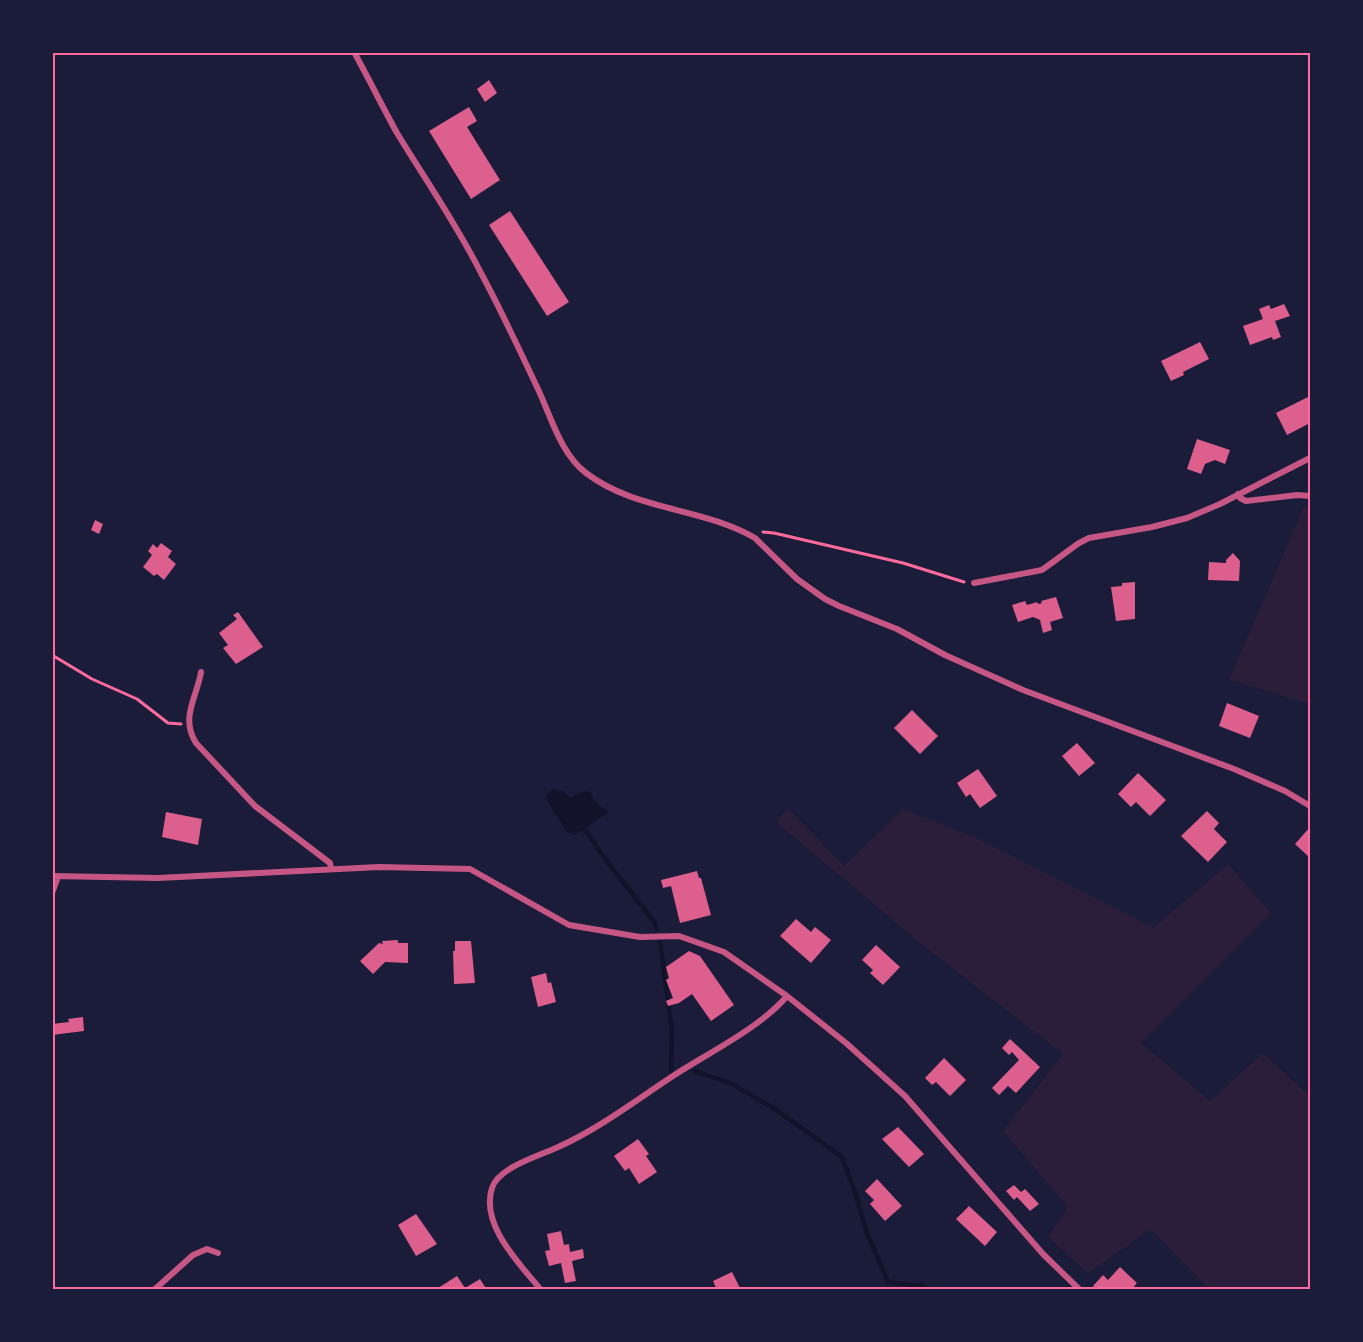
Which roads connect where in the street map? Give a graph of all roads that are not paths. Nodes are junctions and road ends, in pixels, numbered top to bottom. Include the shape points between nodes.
1 (354, 52) edge
2 (1311, 458) edge
3 (1238, 494) junction
4 (1311, 496) edge
5 (974, 583) road end
6 (201, 672) dead end
7 (1311, 806) edge
8 (331, 868) junction
9 (55, 877) edge
10 (52, 893) edge
11 (787, 996) junction
12 (218, 1253) dead end
13 (154, 1290) edge
14 (541, 1290) edge
15 (1080, 1290) edge

1 - 7 street via 480,271 575,463 637,500 715,521 754,538 798,579 839,606 897,629 1023,690 1234,769
2 - 3 street
3 - 4 street via 1246,501
3 - 5 street via 1170,523 1089,538 1035,572
6 - 8 street via 188,724 196,743 247,798 330,863
8 - 9 street via 158,878
8 - 11 street via 470,869 569,925 640,937 679,936 724,952
9 - 10 street
11 - 14 street via 765,1016 618,1113 496,1180 489,1202 493,1221 506,1246
11 - 15 street via 846,1042 905,1096 1042,1254
12 - 13 street via 207,1249 193,1255

